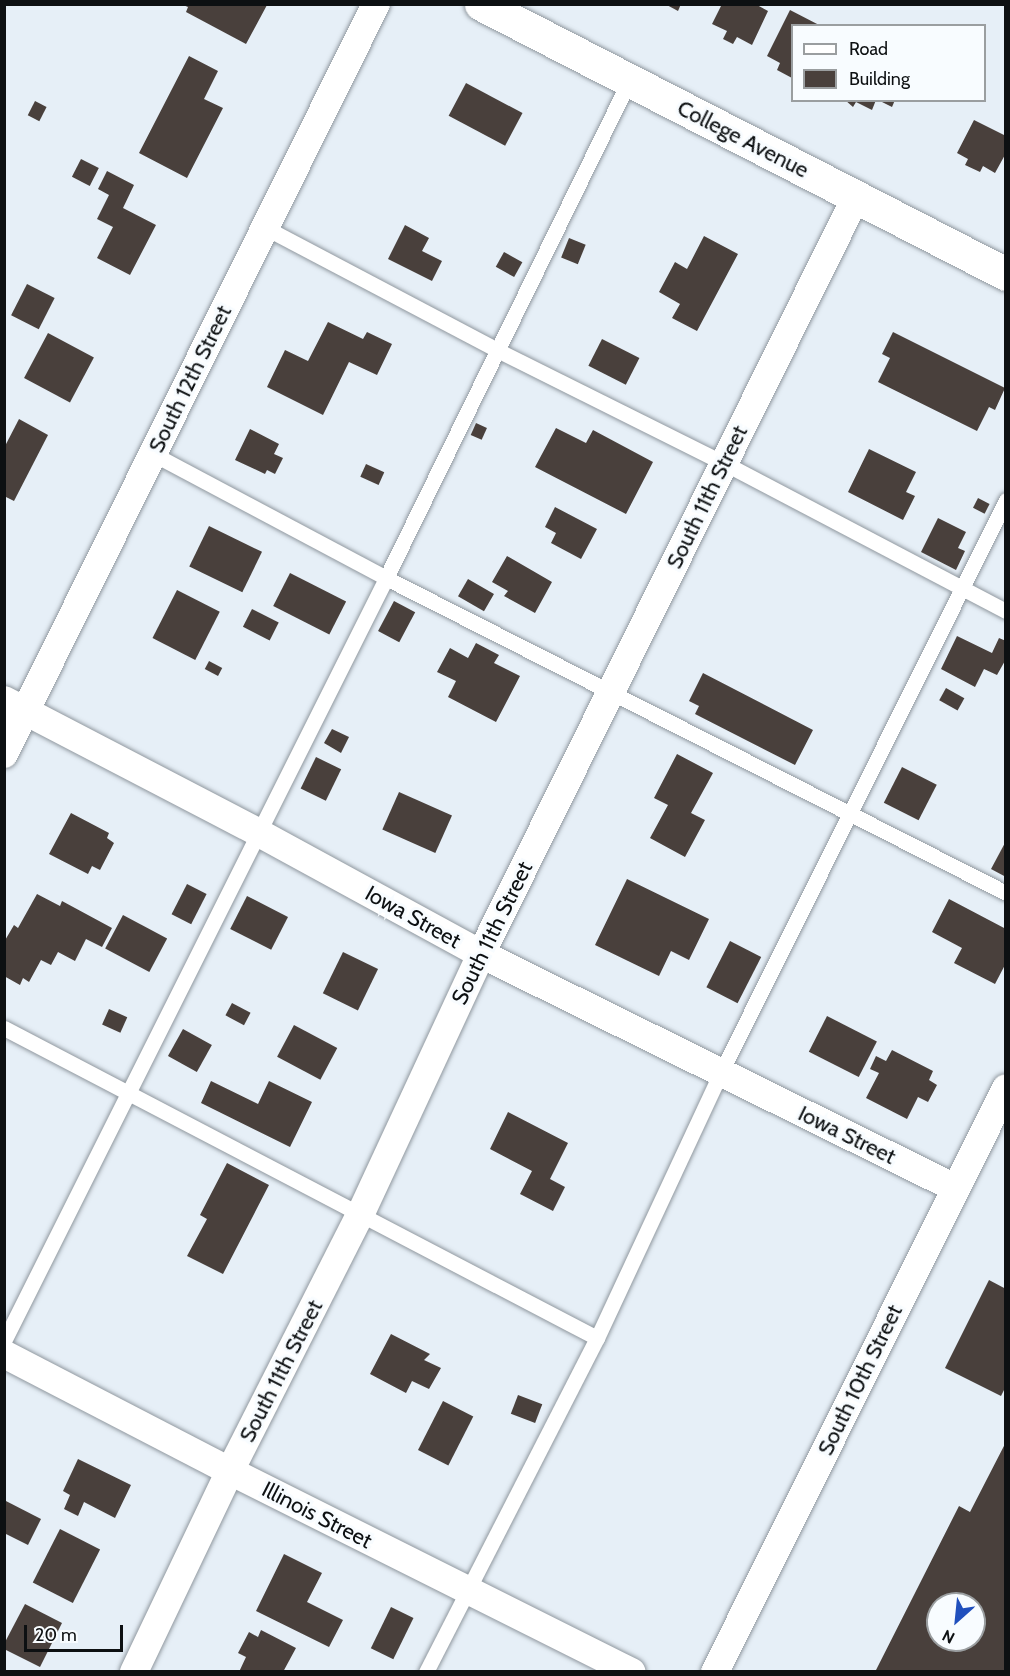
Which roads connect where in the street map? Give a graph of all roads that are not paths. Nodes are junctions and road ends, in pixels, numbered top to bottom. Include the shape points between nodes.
1 (376, 4) edge
2 (481, 4) edge
3 (629, 81) junction
4 (856, 197) junction
5 (264, 227) junction
6 (1005, 274) edge
7 (497, 350) junction
8 (153, 454) junction
9 (724, 463) junction
10 (1005, 501) edge
11 (386, 578) junction
12 (960, 587) junction
13 (1005, 611) edge
14 (612, 690) junction
15 (15, 706) edge
16 (4, 753) edge
17 (849, 814) junction
18 (259, 833) junction
19 (1005, 893) edge
20 (481, 954) junction
21 (4, 1028) edge
22 (721, 1072) junction
23 (1005, 1088) edge
24 (128, 1091) junction
25 (955, 1188) junction
26 (361, 1213) junction
27 (597, 1338) junction
28 (4, 1341) edge
29 (4, 1354) edge
30 (230, 1471) junction
31 (468, 1590) junction
32 (134, 1671) edge
33 (426, 1671) edge
34 (632, 1671) edge
35 (715, 1671) edge

1 - 5 street, South 12th Street
2 - 3 main road, College Avenue
3 - 4 main road, College Avenue
3 - 7 lane
4 - 6 main road, College Avenue
4 - 9 street, South 11th Street
5 - 7 lane
5 - 8 street, South 12th Street
7 - 9 lane
7 - 11 lane
8 - 11 lane
8 - 15 street, South 12th Street
9 - 12 lane
9 - 14 street, South 11th Street
10 - 12 lane
11 - 14 lane
11 - 18 lane
12 - 13 lane
12 - 17 lane
14 - 17 lane
14 - 20 street, South 11th Street
15 - 16 street, South 12th Street
15 - 18 street, Iowa Street
17 - 19 lane
17 - 22 lane
18 - 20 street, Iowa Street
18 - 24 lane
20 - 22 street, Iowa Street
20 - 26 street, South 11th Street
21 - 24 lane
22 - 25 street, Iowa Street
22 - 27 lane
23 - 25 street, South 10th Street
24 - 26 lane
24 - 28 lane
25 - 35 street, South 10th Street
26 - 27 lane
26 - 30 street, South 11th Street
27 - 31 lane
29 - 30 street, Illinois Street
30 - 31 street, Illinois Street
30 - 32 street, South 11th Street
31 - 33 lane
31 - 34 street, Illinois Street

